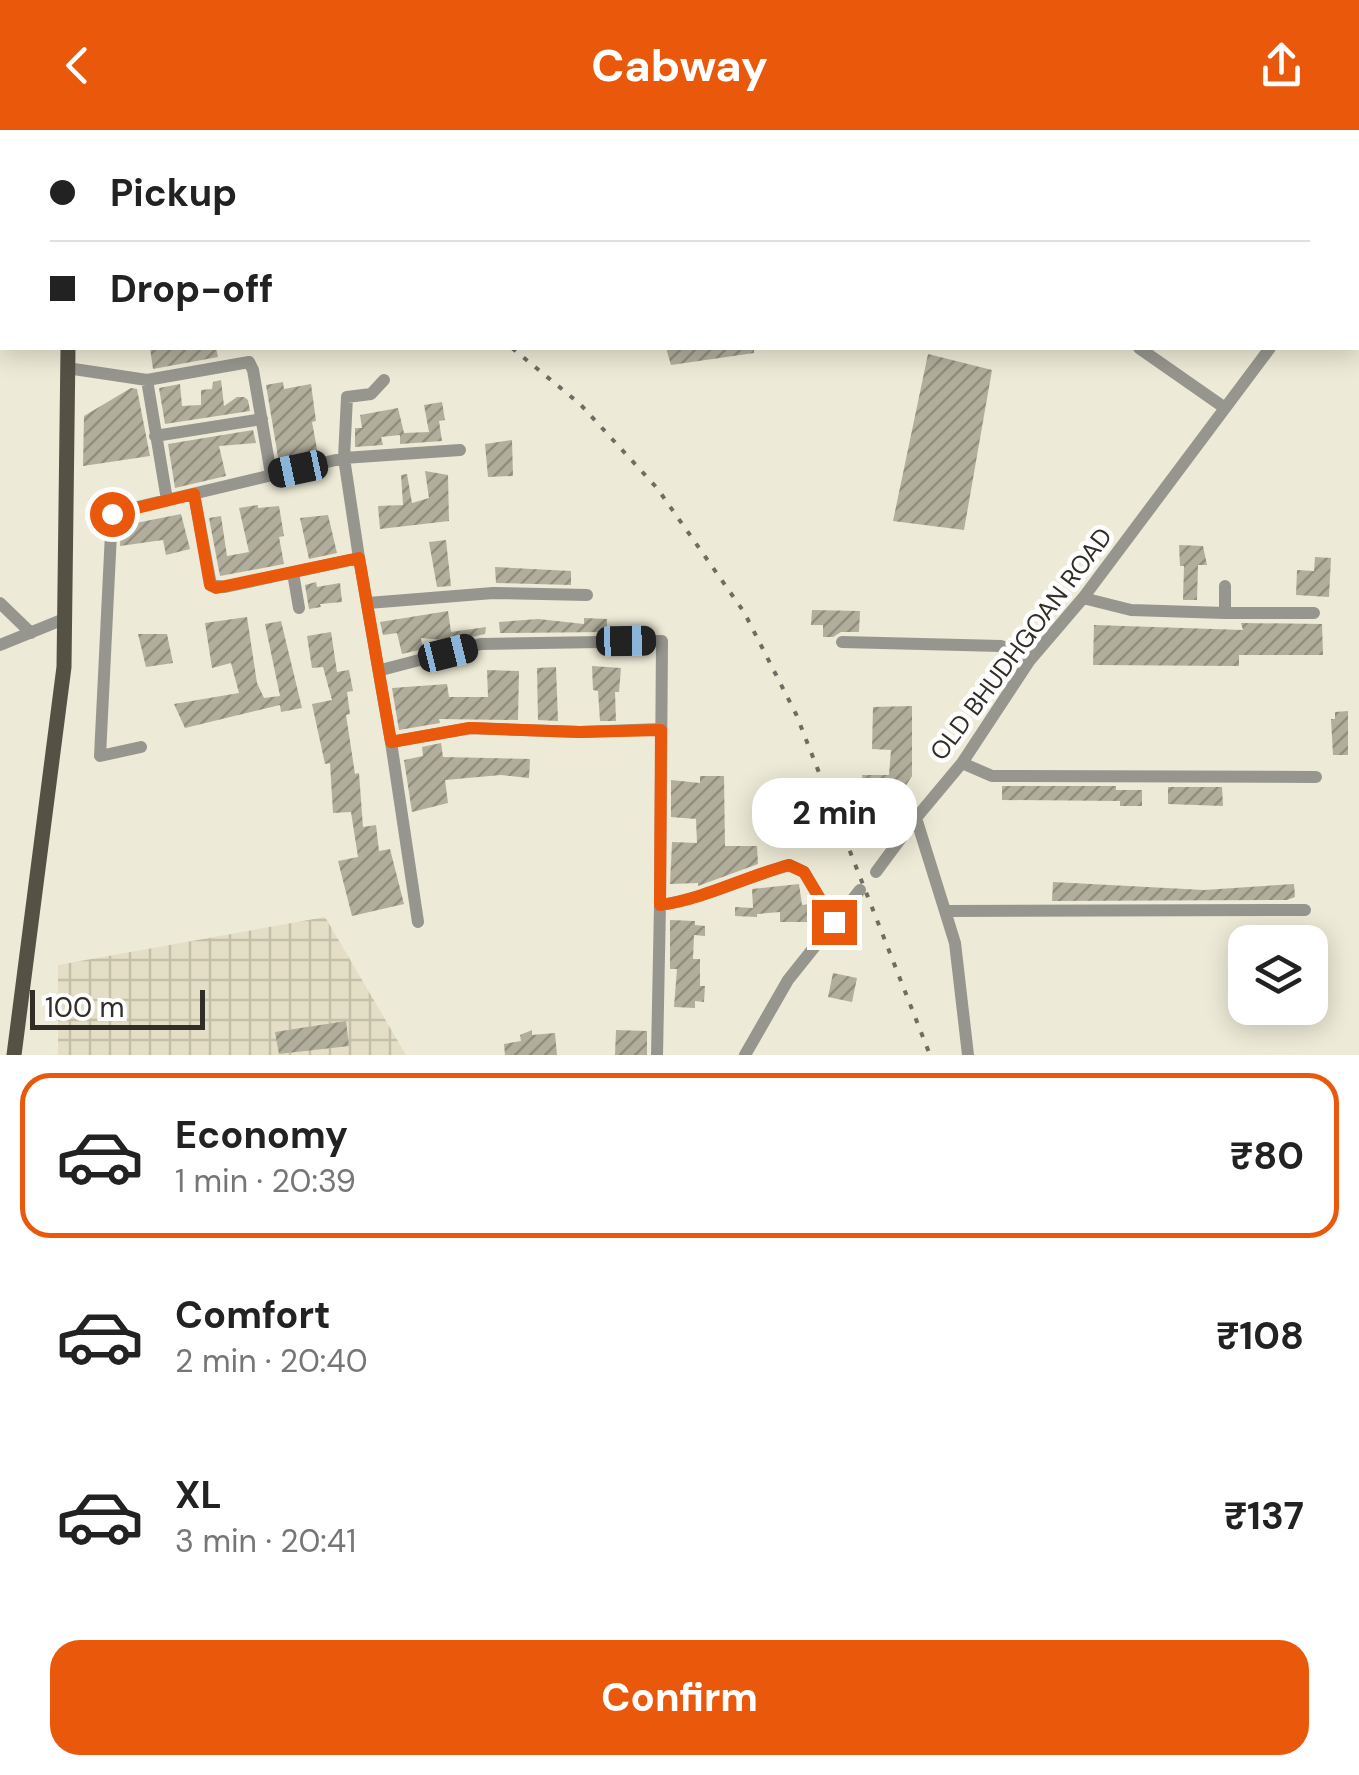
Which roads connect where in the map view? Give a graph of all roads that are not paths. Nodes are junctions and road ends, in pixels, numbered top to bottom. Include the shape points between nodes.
1 (68, 350) edge
2 (1143, 350) edge
3 (1268, 350) edge
4 (67, 368) junction
5 (147, 380) junction
6 (384, 380) dead end
7 (1225, 408) junction
8 (262, 419) junction
9 (156, 436) junction
10 (460, 450) dead end
11 (344, 458) junction
12 (271, 474) junction
13 (194, 494) junction
14 (166, 500) junction
15 (359, 558) junction
16 (293, 573) junction
17 (1225, 586) dead end
18 (588, 594) dead end
19 (1083, 598) junction
20 (368, 602) junction
21 (0, 604) edge
22 (299, 608) dead end
23 (1225, 613) junction
24 (1314, 614) dead end
25 (64, 619) junction
26 (31, 633) junction
27 (842, 642) dead end
28 (0, 645) edge
29 (1030, 660) junction
30 (380, 670) junction
31 (661, 730) junction
32 (391, 742) junction
33 (141, 747) dead end
34 (962, 763) junction
35 (1316, 777) dead end
36 (916, 818) junction
37 (876, 872) dead end
38 (860, 890) dead end
39 (660, 905) junction
40 (1305, 910) dead end
41 (946, 912) junction
42 (418, 922) dead end
43 (834, 922) junction
44 (14, 1055) edge
45 (657, 1055) edge
46 (745, 1055) edge
47 (968, 1055) edge

1 - 4 main road
2 - 7 street
3 - 7 street, OLD BHUDHGOAN ROAD
4 - 5 street
4 - 25 main road
5 - 8 street via 249,362
5 - 9 street
6 - 11 street via 370,394 347,397
7 - 19 street, OLD BHUDHGOAN ROAD
8 - 9 street
8 - 12 street
9 - 14 street
10 - 11 street
11 - 12 street
11 - 15 street
12 - 13 street
13 - 14 street
13 - 16 street via 210,585
14 - 33 street via 112,514 100,756
15 - 16 street
15 - 20 street
16 - 22 street
17 - 23 street
18 - 20 street
19 - 23 street via 1131,610
19 - 29 street, OLD BHUDHGOAN ROAD
20 - 30 street
21 - 26 street
23 - 24 street
25 - 26 street
25 - 44 main road via 64,667
26 - 28 street
27 - 29 street via 1002,646
29 - 34 street, OLD BHUDHGOAN ROAD
30 - 31 street via 481,644 662,640
30 - 32 street
31 - 32 street via 470,728
31 - 39 street
32 - 42 street
34 - 35 street via 992,776
34 - 36 street, OLD BHUDHGOAN ROAD
36 - 37 street, OLD BHUDHGOAN ROAD
36 - 41 street
38 - 43 street
39 - 43 street via 789,865 804,872
39 - 45 street
40 - 41 street
41 - 47 street
43 - 46 street via 788,980

